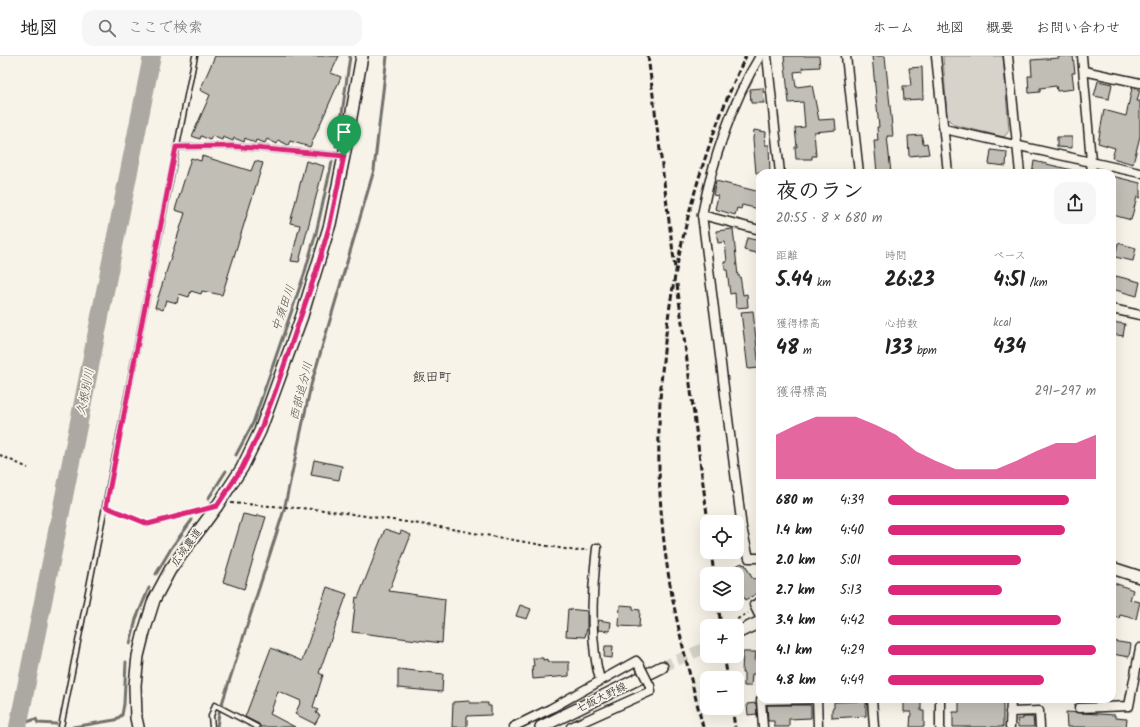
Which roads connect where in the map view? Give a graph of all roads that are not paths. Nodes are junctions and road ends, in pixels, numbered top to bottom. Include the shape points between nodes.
1 (195, 56) edge
2 (362, 56) edge
3 (760, 56) edge
4 (767, 56) edge
5 (846, 56) edge
6 (936, 56) edge
7 (1008, 56) edge
8 (1082, 56) edge
9 (1084, 71) junction
10 (1140, 83) edge
11 (944, 129) junction
12 (1017, 146) junction
13 (176, 147) junction
14 (344, 156) junction
15 (1091, 161) junction
16 (780, 169) edge
17 (859, 169) edge
18 (948, 169) edge
19 (1020, 169) edge
20 (1092, 169) edge
21 (1140, 173) edge
22 (702, 215) junction
23 (756, 229) edge
24 (1116, 310) edge
25 (1140, 316) edge
26 (597, 548) road end
27 (756, 558) edge
28 (1116, 569) edge
29 (1140, 577) edge
30 (756, 615) edge
31 (744, 626) edge
32 (1140, 648) edge
33 (662, 667) tunnel mouth
34 (1138, 672) edge
35 (600, 680) junction
36 (761, 703) edge
37 (816, 703) edge
38 (872, 703) edge
39 (940, 703) edge
40 (1011, 703) edge
41 (1079, 708) dead end
42 (1010, 712) junction
43 (61, 727) edge
44 (138, 727) edge
45 (212, 727) edge
46 (257, 727) edge
47 (513, 727) edge
48 (541, 727) edge
49 (571, 727) edge
50 (763, 727) edge
51 (818, 727) edge
52 (874, 727) edge
53 (940, 727) edge
54 (1010, 727) edge
55 (1040, 727) edge

1 - 13 lane
2 - 14 street, 広域農道
3 - 22 street via 735,106 707,190
4 - 16 street
5 - 17 street
6 - 11 street
7 - 12 street
8 - 9 street
9 - 10 street
9 - 15 street
11 - 12 street
11 - 18 street
12 - 15 street
12 - 19 street
13 - 14 lane via 231,146
13 - 43 lane
14 - 44 street, 広域農道 via 330,224 316,272 260,431 242,468 170,570 154,600 138,656 135,685
15 - 20 street
15 - 21 street
22 - 23 street
22 - 27 street via 742,528 749,558
24 - 25 street
26 - 35 street via 594,579 594,645
28 - 29 street
30 - 31 street
32 - 34 street
33 - 48 street, 七飯大野線
34 - 41 street via 1129,706
35 - 47 street
35 - 49 street, bridge via 636,661 652,691
36 - 50 street
37 - 51 street
38 - 52 street
39 - 53 street
40 - 42 street
42 - 54 street
42 - 55 street via 1039,711
45 - 46 lane via 211,716 215,705

